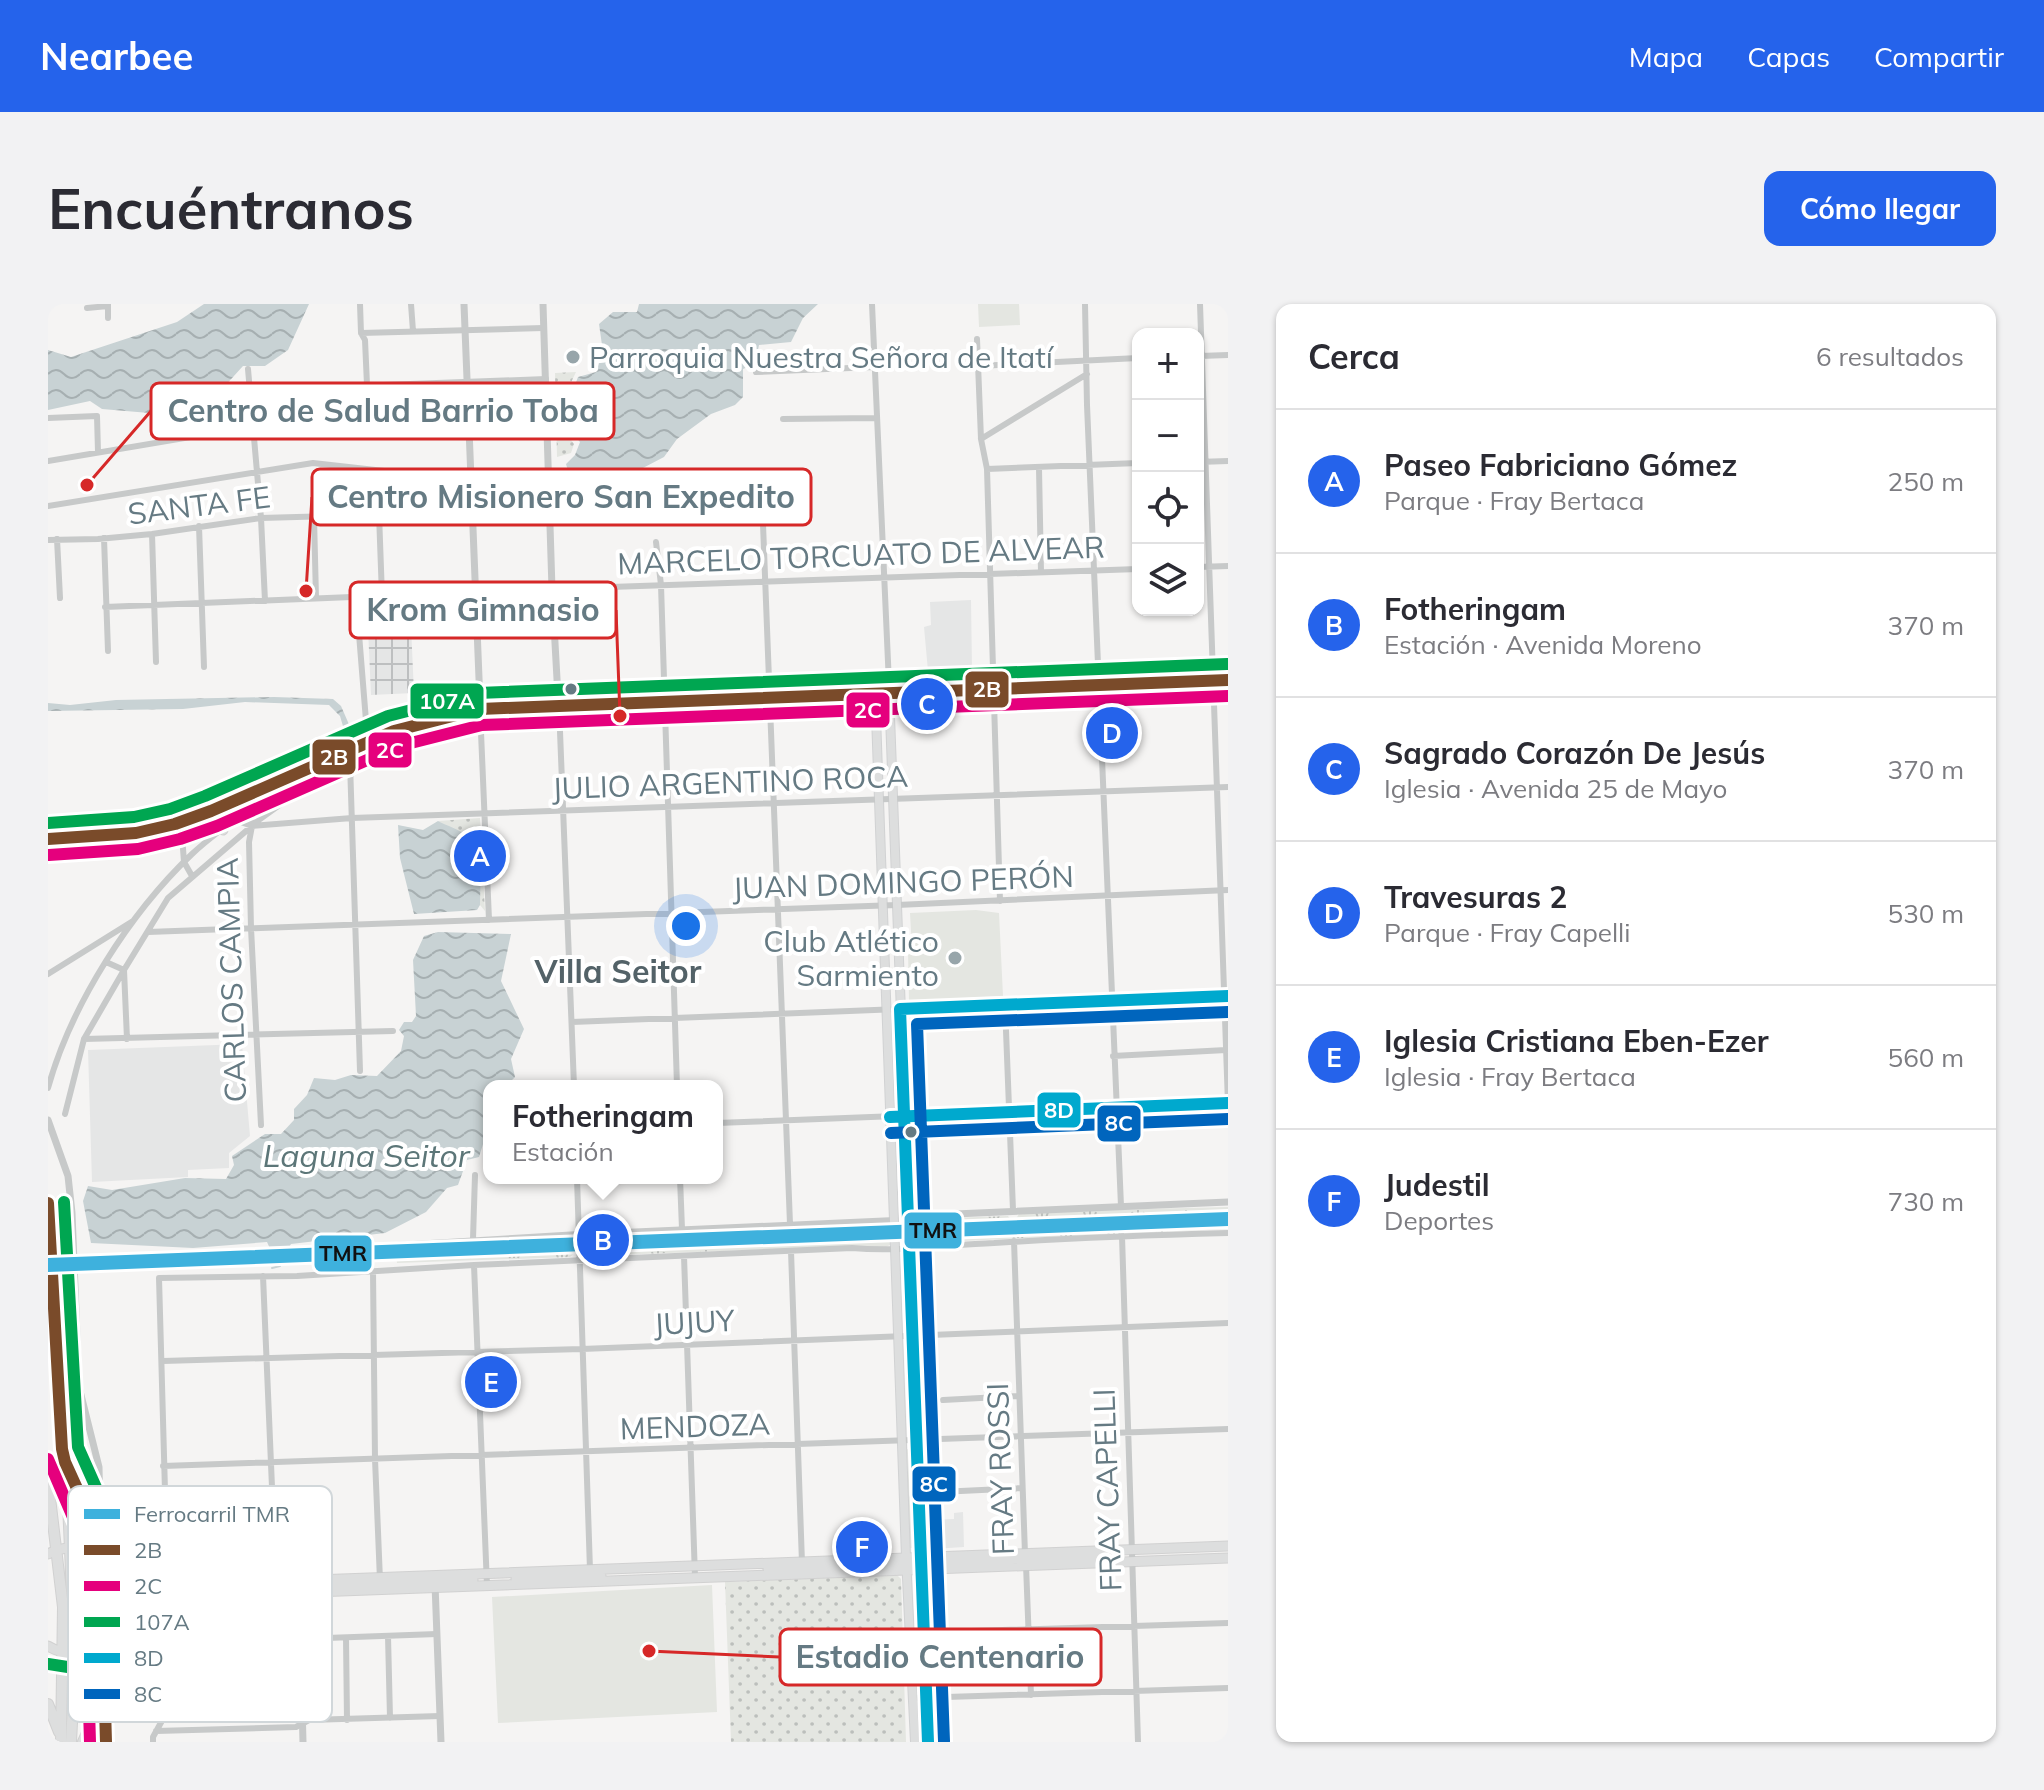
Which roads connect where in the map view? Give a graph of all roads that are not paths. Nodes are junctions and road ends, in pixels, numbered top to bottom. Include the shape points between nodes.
1 (360, 304) edge
2 (411, 304) edge
3 (464, 304) edge
4 (543, 304) edge
5 (872, 304) edge
6 (1085, 304) edge
7 (1200, 304) edge
8 (108, 305) edge
9 (87, 308) dead end
10 (108, 318) dead end
11 (543, 328) junction
12 (1200, 328) edge
13 (466, 330) junction
14 (413, 331) junction
15 (361, 333) junction
16 (977, 339) dead end
17 (1228, 355) edge
18 (1204, 356) edge
19 (1132, 358) edge
20 (1087, 359) junction
21 (978, 366) junction
22 (874, 367) junction
23 (248, 369) dead end
24 (756, 372) dead end
25 (1087, 374) junction
26 (546, 379) junction
27 (468, 381) junction
28 (368, 385) junction
29 (369, 416) junction
30 (48, 418) edge
31 (300, 418) junction
32 (876, 418) junction
33 (783, 419) dead end
34 (252, 427) junction
35 (548, 430) junction
36 (468, 432) junction
37 (981, 439) junction
38 (98, 452) junction
39 (48, 461) edge
40 (1228, 461) edge
41 (1204, 462) edge
42 (1132, 463) edge
43 (1090, 464) junction
44 (1039, 468) junction
45 (987, 469) junction
46 (257, 471) junction
47 (1203, 472) edge
48 (470, 493) junction
49 (48, 506) edge
50 (379, 514) junction
51 (404, 514) dead end
52 (550, 515) junction
53 (314, 517) junction
54 (261, 518) junction
55 (763, 524) dead end
56 (199, 526) junction
57 (152, 534) junction
58 (104, 538) junction
59 (57, 539) junction
60 (48, 540) edge
61 (656, 542) dead end
62 (1228, 566) edge
63 (1204, 567) edge
64 (1209, 567) junction
65 (1132, 569) edge
66 (1095, 571) junction
67 (1041, 572) junction
68 (988, 575) junction
69 (883, 579) junction
70 (765, 582) junction
71 (661, 585) junction
72 (552, 589) junction
73 (474, 592) junction
74 (382, 596) junction
75 (356, 597) junction
76 (60, 598) dead end
77 (316, 598) junction
78 (265, 601) junction
79 (201, 603) junction
80 (155, 605) junction
81 (105, 607) junction
82 (108, 651) dead end
83 (156, 662) dead end
84 (204, 667) dead end
85 (1228, 672) edge
86 (1213, 676) junction
87 (1099, 680) junction
88 (1228, 680) edge
89 (994, 684) junction
90 (875, 688) junction
91 (889, 689) junction
92 (769, 693) junction
93 (664, 697) junction
94 (559, 700) junction
95 (480, 705) junction
96 (890, 714) junction
97 (876, 715) junction
98 (890, 734) junction
99 (877, 735) junction
100 (367, 737) junction
101 (344, 748) junction
102 (311, 767) junction
103 (280, 781) junction
104 (1216, 787) junction
105 (1228, 787) edge
106 (1104, 790) junction
107 (243, 791) junction
108 (998, 795) junction
109 (880, 799) junction
110 (892, 799) junction
111 (773, 803) junction
112 (209, 807) junction
113 (668, 807) junction
114 (251, 808) junction
115 (562, 810) junction
116 (484, 813) junction
117 (352, 818) junction
118 (235, 820) junction
119 (181, 822) junction
120 (252, 826) junction
121 (223, 830) junction
122 (48, 831) edge
123 (48, 839) edge
124 (184, 862) junction
125 (192, 876) junction
126 (159, 890) junction
127 (1224, 890) edge
128 (1107, 896) junction
129 (168, 898) junction
130 (1000, 901) junction
131 (897, 905) junction
132 (883, 906) junction
133 (776, 910) junction
134 (672, 913) junction
135 (566, 917) junction
136 (136, 919) junction
137 (489, 920) junction
138 (357, 923) junction
139 (251, 928) junction
140 (148, 932) junction
141 (106, 962) junction
142 (124, 970) junction
143 (48, 974) edge
144 (1226, 996) edge
145 (1111, 999) junction
146 (1005, 1005) junction
147 (886, 1009) junction
148 (900, 1009) junction
149 (780, 1014) junction
150 (675, 1017) junction
151 (572, 1022) junction
152 (358, 1031) junction
153 (393, 1031) dead end
154 (254, 1034) junction
155 (84, 1039) junction
156 (127, 1039) junction
157 (1226, 1050) junction
158 (1113, 1056) junction
159 (360, 1071) dead end
160 (574, 1080) edge
161 (677, 1080) edge
162 (48, 1088) edge
163 (1228, 1103) edge
164 (1116, 1108) junction
165 (1010, 1112) junction
166 (65, 1114) dead end
167 (890, 1116) junction
168 (904, 1116) junction
169 (48, 1120) edge
170 (785, 1121) junction
171 (723, 1123) edge
172 (261, 1125) dead end
173 (475, 1175) dead end
174 (577, 1184) edge
175 (680, 1184) edge
176 (1228, 1202) edge
177 (48, 1203) edge
178 (1121, 1206) junction
179 (1013, 1210) junction
180 (909, 1216) junction
181 (895, 1220) junction
182 (790, 1224) junction
183 (682, 1229) junction
184 (1228, 1233) edge
185 (579, 1234) junction
186 (1122, 1236) junction
187 (473, 1239) junction
188 (1014, 1241) junction
189 (380, 1246) dead end
190 (910, 1249) junction
191 (791, 1251) junction
192 (895, 1251) junction
193 (684, 1256) junction
194 (580, 1260) junction
195 (474, 1265) junction
196 (373, 1271) junction
197 (263, 1276) junction
198 (1228, 1323) edge
199 (1123, 1326) junction
200 (1017, 1331) junction
201 (898, 1335) junction
202 (912, 1335) junction
203 (794, 1339) junction
204 (688, 1344) junction
205 (582, 1349) junction
206 (476, 1351) junction
207 (373, 1356) junction
208 (267, 1359) junction
209 (163, 1361) junction
210 (1019, 1396) junction
211 (943, 1400) dead end
212 (1228, 1429) edge
213 (1127, 1433) junction
214 (1021, 1438) junction
215 (916, 1440) junction
216 (902, 1441) junction
217 (797, 1444) junction
218 (691, 1449) junction
219 (585, 1452) junction
220 (481, 1456) junction
221 (375, 1459) junction
222 (65, 1462) junction
223 (270, 1463) junction
224 (163, 1466) junction
225 (48, 1481) edge
226 (76, 1486) edge
227 (99, 1486) edge
228 (164, 1486) edge
229 (271, 1486) edge
230 (1022, 1488) junction
231 (919, 1493) junction
232 (68, 1514) edge
233 (1228, 1549) edge
234 (53, 1552) edge
235 (1131, 1556) junction
236 (1228, 1558) edge
237 (1025, 1559) junction
238 (922, 1563) junction
239 (906, 1564) junction
240 (801, 1567) junction
241 (695, 1571) junction
242 (590, 1576) junction
243 (487, 1579) junction
244 (380, 1580) junction
245 (332, 1584) edge
246 (435, 1585) junction
247 (332, 1586) edge
248 (1228, 1623) edge
249 (1134, 1626) junction
250 (1028, 1628) junction
251 (923, 1632) junction
252 (909, 1633) junction
253 (437, 1634) junction
254 (388, 1636) junction
255 (332, 1638) edge
256 (346, 1638) junction
257 (48, 1646) edge
258 (68, 1652) joint
259 (1228, 1688) edge
260 (1136, 1690) junction
261 (1031, 1695) junction
262 (914, 1698) junction
263 (926, 1698) junction
264 (48, 1704) edge
265 (440, 1716) junction
266 (390, 1718) junction
267 (332, 1720) edge
268 (347, 1720) junction
269 (92, 1722) edge
270 (106, 1722) edge
271 (161, 1722) edge
272 (303, 1723) joint
273 (156, 1731) junction
274 (65, 1740) edge
275 (83, 1742) edge
276 (106, 1742) edge
277 (153, 1742) edge
278 (303, 1742) edge
279 (441, 1742) edge
280 (915, 1742) edge
281 (928, 1742) edge
282 (1138, 1742) edge

1 - 15 street
2 - 14 street
3 - 13 street
4 - 11 street
5 - 22 street
6 - 20 street
7 - 12 street
8 - 9 street
8 - 10 street
11 - 13 street
11 - 26 street
13 - 14 street
13 - 27 street
14 - 15 street
15 - 28 street
16 - 21 street
17 - 18 street
19 - 20 street
20 - 21 street
20 - 25 street
21 - 37 street
22 - 24 street
22 - 32 street
23 - 34 street
25 - 37 street
25 - 43 street
26 - 27 street
26 - 35 street
27 - 28 street
27 - 36 street
28 - 29 street
28 - 31 street via 301,389
29 - 31 street
29 - 36 street via 369,430 375,434
30 - 38 street via 97,416
31 - 34 street
32 - 33 street
32 - 69 street
34 - 38 street
34 - 46 street
35 - 36 street
35 - 52 street
36 - 48 street
37 - 45 street
38 - 39 street
40 - 41 street
42 - 43 street
43 - 44 street
43 - 66 street
44 - 45 street
44 - 67 street
45 - 68 street
46 - 48 street via 313,463 352,466 402,473
46 - 49 street
46 - 54 street
47 - 64 street
48 - 52 street
48 - 73 street
50 - 51 street, SANTA FE
50 - 53 street, SANTA FE
50 - 74 street
52 - 72 street
53 - 54 street, SANTA FE
53 - 77 street
54 - 56 street, SANTA FE
54 - 78 street
55 - 70 street
56 - 57 street, SANTA FE
56 - 79 street
57 - 58 street, SANTA FE
57 - 80 street
58 - 59 street, SANTA FE
58 - 81 street
59 - 60 street, SANTA FE
59 - 76 street
61 - 71 street
62 - 64 street
63 - 64 street
64 - 86 street
65 - 66 street, MARCELO TORCUATO DE ALVEAR
66 - 67 street, MARCELO TORCUATO DE ALVEAR
66 - 87 street
67 - 68 street, MARCELO TORCUATO DE ALVEAR
68 - 69 street, MARCELO TORCUATO DE ALVEAR
68 - 89 street
69 - 70 street, MARCELO TORCUATO DE ALVEAR
69 - 91 street
70 - 71 street, MARCELO TORCUATO DE ALVEAR
70 - 92 street
71 - 72 street, MARCELO TORCUATO DE ALVEAR
71 - 93 street
72 - 73 street, MARCELO TORCUATO DE ALVEAR
72 - 94 street
73 - 74 street, MARCELO TORCUATO DE ALVEAR
73 - 95 street
74 - 75 street, MARCELO TORCUATO DE ALVEAR
75 - 77 street, MARCELO TORCUATO DE ALVEAR
75 - 100 street
77 - 78 street, MARCELO TORCUATO DE ALVEAR
78 - 79 street, MARCELO TORCUATO DE ALVEAR
79 - 80 street, MARCELO TORCUATO DE ALVEAR
79 - 84 street
80 - 81 street, MARCELO TORCUATO DE ALVEAR
80 - 83 street
81 - 82 street
85 - 86 main road
86 - 87 main road
86 - 88 main road
86 - 104 street
87 - 89 main road
87 - 106 street
89 - 91 main road
89 - 108 street
90 - 91 main road
90 - 92 main road
90 - 97 main road
91 - 96 main road
92 - 93 main road
92 - 111 street
93 - 94 main road
93 - 113 street
94 - 95 main road
94 - 115 street
95 - 100 main road
95 - 116 street
96 - 97 main road
96 - 98 main road
97 - 99 main road
98 - 99 main road
98 - 110 main road
99 - 109 main road
100 - 101 main road
101 - 102 main road
101 - 107 main road via 274,770
101 - 117 street via 350,763
102 - 103 main road
102 - 120 street via 310,783
103 - 107 main road
103 - 114 street via 281,789
104 - 105 street, JULIO ARGENTINO ROCA
104 - 106 street, JULIO ARGENTINO ROCA
104 - 127 street
106 - 108 street, JULIO ARGENTINO ROCA
106 - 128 street
107 - 112 main road
107 - 114 street, CARLOS CAMPIA
108 - 110 street, JULIO ARGENTINO ROCA
108 - 130 street
109 - 110 street, JULIO ARGENTINO ROCA
109 - 111 street, JULIO ARGENTINO ROCA
109 - 132 main road
110 - 131 main road
111 - 113 street, JULIO ARGENTINO ROCA
111 - 133 street
112 - 119 main road
112 - 121 main road
112 - 122 main road via 81,831
113 - 115 street, JULIO ARGENTINO ROCA
113 - 134 street
114 - 118 street
114 - 120 street, CARLOS CAMPIA
115 - 116 street, JULIO ARGENTINO ROCA
115 - 135 street
116 - 117 street, JULIO ARGENTINO ROCA
116 - 137 street
117 - 120 street, JULIO ARGENTINO ROCA
117 - 138 street
118 - 120 street, JULIO ARGENTINO ROCA
118 - 121 street
119 - 123 main road via 136,833
119 - 124 street
120 - 125 street
120 - 139 street, CARLOS CAMPIA
121 - 124 street
124 - 125 street
124 - 126 street
125 - 129 street
126 - 129 street
126 - 136 street
127 - 128 street, JUAN DOMINGO PERÓN
127 - 144 street
128 - 130 street, JUAN DOMINGO PERÓN
128 - 145 street
129 - 140 street
130 - 131 street, JUAN DOMINGO PERÓN
131 - 132 street, JUAN DOMINGO PERÓN
131 - 148 main road
132 - 133 street, JUAN DOMINGO PERÓN
132 - 147 main road
133 - 134 street, JUAN DOMINGO PERÓN
133 - 149 street
134 - 135 street, JUAN DOMINGO PERÓN
134 - 150 street
135 - 137 street, JUAN DOMINGO PERÓN
135 - 151 street
136 - 141 street
136 - 143 street
137 - 138 street, JUAN DOMINGO PERÓN
138 - 139 street, JUAN DOMINGO PERÓN
138 - 152 street
139 - 140 street, JUAN DOMINGO PERÓN
139 - 154 street, CARLOS CAMPIA
140 - 142 street
141 - 142 street
141 - 162 street via 63,1044
142 - 155 street
142 - 156 street
144 - 145 street
144 - 157 street
145 - 146 street
145 - 158 street
146 - 148 street
146 - 165 street
147 - 148 street
147 - 149 street
147 - 167 main road
148 - 168 main road
149 - 150 street
149 - 170 street
150 - 151 street
150 - 161 street
151 - 160 street
152 - 153 street
152 - 154 street
152 - 159 street
154 - 156 street
154 - 172 street, CARLOS CAMPIA
155 - 156 street
155 - 166 street
157 - 158 street
157 - 163 street
158 - 164 street
163 - 164 street
164 - 165 street
164 - 178 street
165 - 168 street
165 - 179 street
167 - 168 street
167 - 170 street
167 - 181 main road
168 - 180 main road
169 - 227 street via 68,1176 79,1387
170 - 171 street
170 - 182 street
173 - 187 street
174 - 185 street
175 - 183 street
176 - 178 street
177 - 222 highway
178 - 179 street
179 - 180 street
180 - 181 main road
180 - 190 main road
181 - 182 street
181 - 192 main road
182 - 183 street
183 - 185 street
184 - 186 street
185 - 187 street
185 - 194 street
186 - 188 street
186 - 199 street, FRAY CAPELLI
187 - 189 street
188 - 190 street
188 - 200 street, FRAY ROSSI
190 - 192 street
190 - 202 main road
191 - 192 street
191 - 193 street
191 - 203 street
192 - 201 main road
193 - 194 street
193 - 204 street
194 - 195 street
194 - 205 street
195 - 196 street
195 - 206 street
196 - 197 street
196 - 207 street
197 - 208 street
197 - 209 street via 159,1278
198 - 199 street, JUJUY
199 - 200 street, JUJUY
199 - 213 street, FRAY CAPELLI
200 - 202 street, JUJUY
200 - 210 street, FRAY ROSSI
201 - 202 street, JUJUY
201 - 203 street, JUJUY
201 - 216 main road
202 - 215 main road
203 - 204 street, JUJUY
203 - 217 street
204 - 205 street, JUJUY
204 - 218 street
205 - 206 street, JUJUY
205 - 219 street
206 - 207 street, JUJUY
206 - 220 street
207 - 208 street, JUJUY
207 - 221 street
208 - 209 street, JUJUY
208 - 223 street
209 - 224 street
210 - 211 street
210 - 214 street, FRAY ROSSI
212 - 213 street, MENDOZA
213 - 214 street, MENDOZA
213 - 235 street, FRAY CAPELLI
214 - 215 street, MENDOZA
214 - 230 street, FRAY ROSSI
215 - 216 street, MENDOZA
215 - 231 main road
216 - 217 street, MENDOZA
216 - 239 main road
217 - 218 street, MENDOZA
217 - 240 street
218 - 219 street, MENDOZA
218 - 241 street
219 - 220 street, MENDOZA
219 - 242 street
220 - 221 street, MENDOZA
220 - 243 street
221 - 223 street, MENDOZA
221 - 244 street
222 - 226 highway
222 - 232 highway
223 - 224 street, MENDOZA
223 - 229 street
224 - 228 street
225 - 234 highway
230 - 231 street
230 - 237 street, FRAY ROSSI
231 - 238 main road
233 - 235 main road
234 - 258 highway
235 - 236 main road
235 - 237 main road
235 - 249 street, FRAY CAPELLI
237 - 238 main road
237 - 250 street, FRAY ROSSI
238 - 239 main road
238 - 251 main road
239 - 240 main road
239 - 252 main road
240 - 241 main road
241 - 242 main road
242 - 243 main road
243 - 244 main road
243 - 246 main road
244 - 245 main road
244 - 246 main road
246 - 247 main road
246 - 253 street
248 - 249 street
249 - 250 street
249 - 260 street, FRAY CAPELLI
250 - 251 street
250 - 261 street, FRAY ROSSI
251 - 252 street
251 - 263 main road
252 - 262 main road
253 - 254 street
253 - 265 street
254 - 256 street
254 - 266 street
255 - 256 street
256 - 268 street
257 - 258 main road
259 - 260 street
260 - 261 street
260 - 282 street, FRAY CAPELLI
261 - 263 street
262 - 263 street
262 - 280 main road
263 - 281 main road
264 - 274 highway
265 - 266 street
265 - 279 street
266 - 268 street
267 - 268 street
269 - 275 highway
270 - 276 street
271 - 273 street
272 - 273 street
272 - 278 street
273 - 277 street

